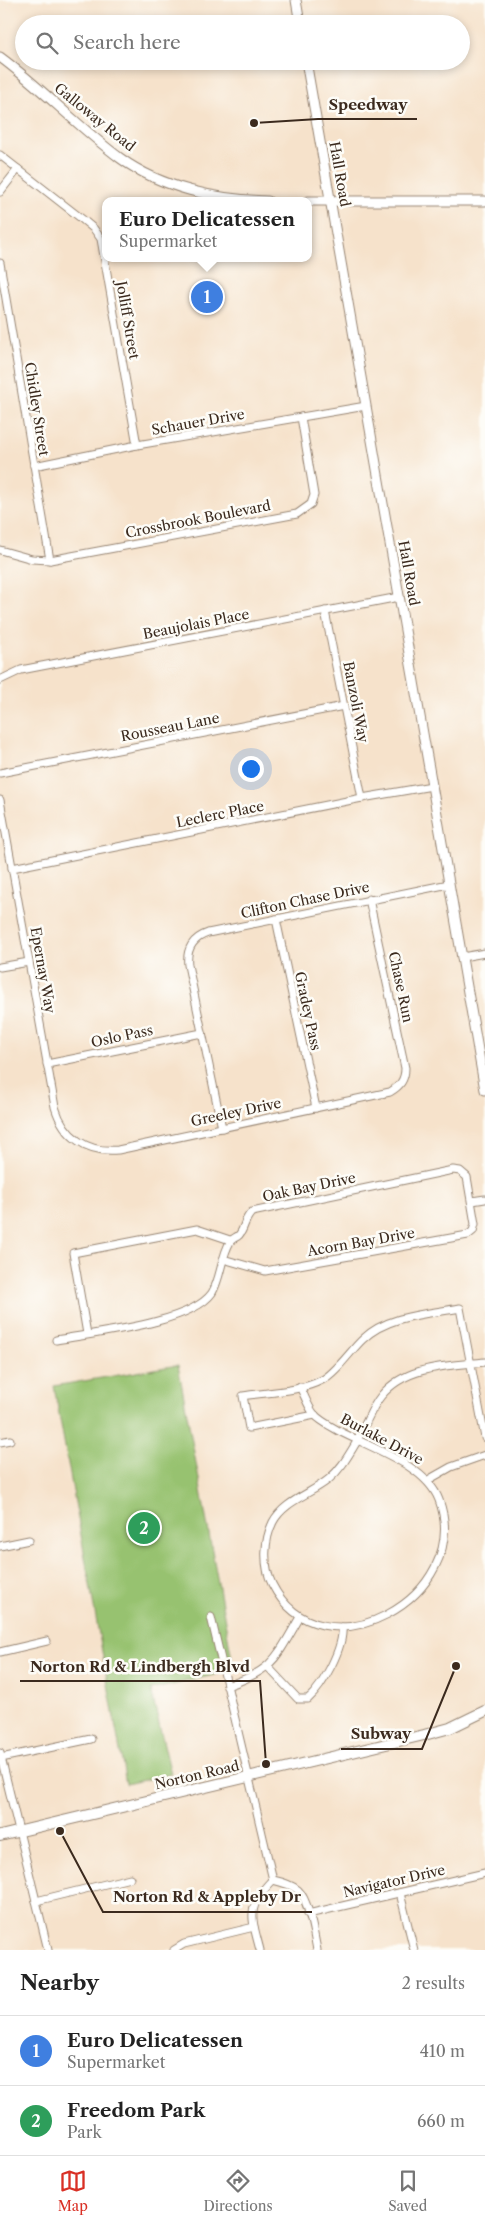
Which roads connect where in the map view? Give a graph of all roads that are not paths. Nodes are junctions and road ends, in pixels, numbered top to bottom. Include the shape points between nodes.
1 (296, 0) edge
2 (298, 15) edge
3 (0, 57) edge
4 (15, 70) edge
5 (15, 70) edge
6 (308, 70) edge
7 (0, 155) edge
8 (18, 169) junction
9 (0, 192) edge
10 (229, 197) edge
11 (312, 201) edge
12 (331, 201) junction
13 (485, 201) edge
14 (102, 250) edge
15 (104, 262) edge
16 (0, 263) edge
17 (366, 406) junction
18 (301, 417) junction
19 (138, 445) junction
20 (34, 466) junction
21 (0, 550) edge
22 (50, 560) junction
23 (400, 598) junction
24 (325, 611) junction
25 (0, 680) edge
26 (344, 706) junction
27 (0, 773) edge
28 (432, 786) junction
29 (362, 798) junction
30 (0, 800) edge
31 (12, 868) junction
32 (449, 884) junction
33 (369, 899) junction
34 (276, 919) junction
35 (485, 953) edge
36 (462, 957) junction
37 (29, 962) junction
38 (0, 967) edge
39 (202, 1032) junction
40 (47, 1064) junction
41 (402, 1081) joint
42 (485, 1090) edge
43 (316, 1108) junction
44 (222, 1128) junction
45 (73, 1138) joint
46 (485, 1199) edge
47 (472, 1201) junction
48 (230, 1240) junction
49 (223, 1259) junction
50 (87, 1334) junction
51 (56, 1340) dead end
52 (485, 1362) edge
53 (471, 1363) junction
54 (300, 1387) junction
55 (315, 1415) junction
56 (485, 1438) edge
57 (10, 1440) dead end
58 (357, 1440) junction
59 (0, 1442) edge
60 (485, 1455) edge
61 (428, 1480) junction
62 (29, 1540) dead end
63 (0, 1546) edge
64 (211, 1617) dead end
65 (300, 1617) junction
66 (342, 1627) junction
67 (47, 1641) dead end
68 (0, 1652) edge
69 (268, 1667) junction
70 (227, 1686) junction
71 (485, 1711) edge
72 (91, 1739) dead end
73 (1, 1756) edge
74 (248, 1778) junction
75 (20, 1832) junction
76 (0, 1836) edge
77 (485, 1873) edge
78 (130, 1878) dead end
79 (272, 1880) junction
80 (400, 1893) junction
81 (36, 1901) junction
82 (308, 1914) junction
83 (254, 1927) junction
84 (48, 1950) edge
85 (174, 1950) edge
86 (260, 1950) edge
87 (317, 1950) edge
88 (414, 1950) edge

1 - 2 street
3 - 5 street, Galloway Road
4 - 10 street, Galloway Road via 134,166 181,187
6 - 12 street, Hall Road
7 - 8 street, Jolliff Street
8 - 9 street
8 - 14 street, Jolliff Street via 88,224 100,239
11 - 12 street
12 - 13 street
12 - 17 street, Hall Road
15 - 19 street, Jolliff Street
16 - 20 street, Chidley Street
17 - 18 street, Schauer Drive
17 - 23 street, Hall Road
18 - 19 street, Schauer Drive
18 - 22 street, Crossbrook Boulevard via 314,495 305,509 296,514
19 - 20 street, Schauer Drive
20 - 22 street, Chidley Street
21 - 22 street, Crossbrook Boulevard via 32,559
23 - 24 street, Beaujolais Place
23 - 28 street, Hall Road
24 - 25 street, Beaujolais Place via 21,670
24 - 26 street, Banzoli Way
26 - 27 street, Rousseau Lane
26 - 29 street, Banzoli Way
28 - 29 street, Leclerc Place
28 - 32 street, Hall Road
29 - 31 street, Leclerc Place
30 - 31 street, Epernay Way
31 - 37 street, Epernay Way
32 - 33 street, Clifton Chase Drive
32 - 36 street, Hall Road
33 - 34 street, Clifton Chase Drive
33 - 41 street, Chase Run via 405,1068
34 - 39 street, Clifton Chase Drive via 202,935 194,940 188,951 188,965
34 - 43 street, Gradey Pass
35 - 36 street
36 - 42 street, Hall Road
37 - 38 street
37 - 40 street, Epernay Way
39 - 40 street, Oslo Pass
39 - 44 street
40 - 45 street, Epernay Way via 59,1118
41 - 43 street, Greeley Drive via 390,1092
43 - 44 street, Greeley Drive
44 - 45 street, Greeley Drive via 109,1151 88,1147
46 - 47 street
47 - 48 street, Oak Bay Drive via 467,1177 453,1170 252,1212 246,1217 239,1235
47 - 49 street, Acorn Bay Drive via 475,1228 460,1238 265,1271
48 - 49 street, Oak Bay Drive
48 - 50 street via 197,1229 73,1252
49 - 50 street, Oak Bay Drive via 212,1292 202,1303 166,1320
50 - 51 street, Oak Bay Drive
52 - 53 street
53 - 54 street via 460,1308 394,1320 364,1337 324,1379
53 - 56 street
53 - 58 street via 424,1370 394,1382 380,1397
54 - 55 street
54 - 55 street via 243,1396 249,1428
55 - 58 street, Burlake Drive
57 - 59 street
58 - 61 street, Burlake Drive via 418,1470
58 - 65 street via 339,1469 318,1488 283,1508 269,1532 266,1568 270,1582 286,1606
60 - 61 street via 451,1467
61 - 66 street, Burlake Drive via 438,1497 444,1519 441,1554 434,1569 420,1590 384,1617
62 - 63 street
64 - 70 street
65 - 66 street, Burlake Drive
65 - 69 street
66 - 69 street via 343,1636 335,1659 308,1699 298,1699
67 - 68 street
69 - 70 street
70 - 74 street
71 - 74 main road, Norton Road via 441,1731
72 - 73 street
73 - 75 street
74 - 75 main road, Norton Road
74 - 79 street
75 - 76 main road, Norton Road
75 - 81 street
77 - 80 street, Navigator Drive
78 - 81 street
79 - 82 street via 290,1884 300,1892
79 - 83 street via 254,1904
80 - 82 street, Navigator Drive
80 - 88 street
81 - 84 street
82 - 87 street
83 - 85 street via 184,1944
83 - 86 street

